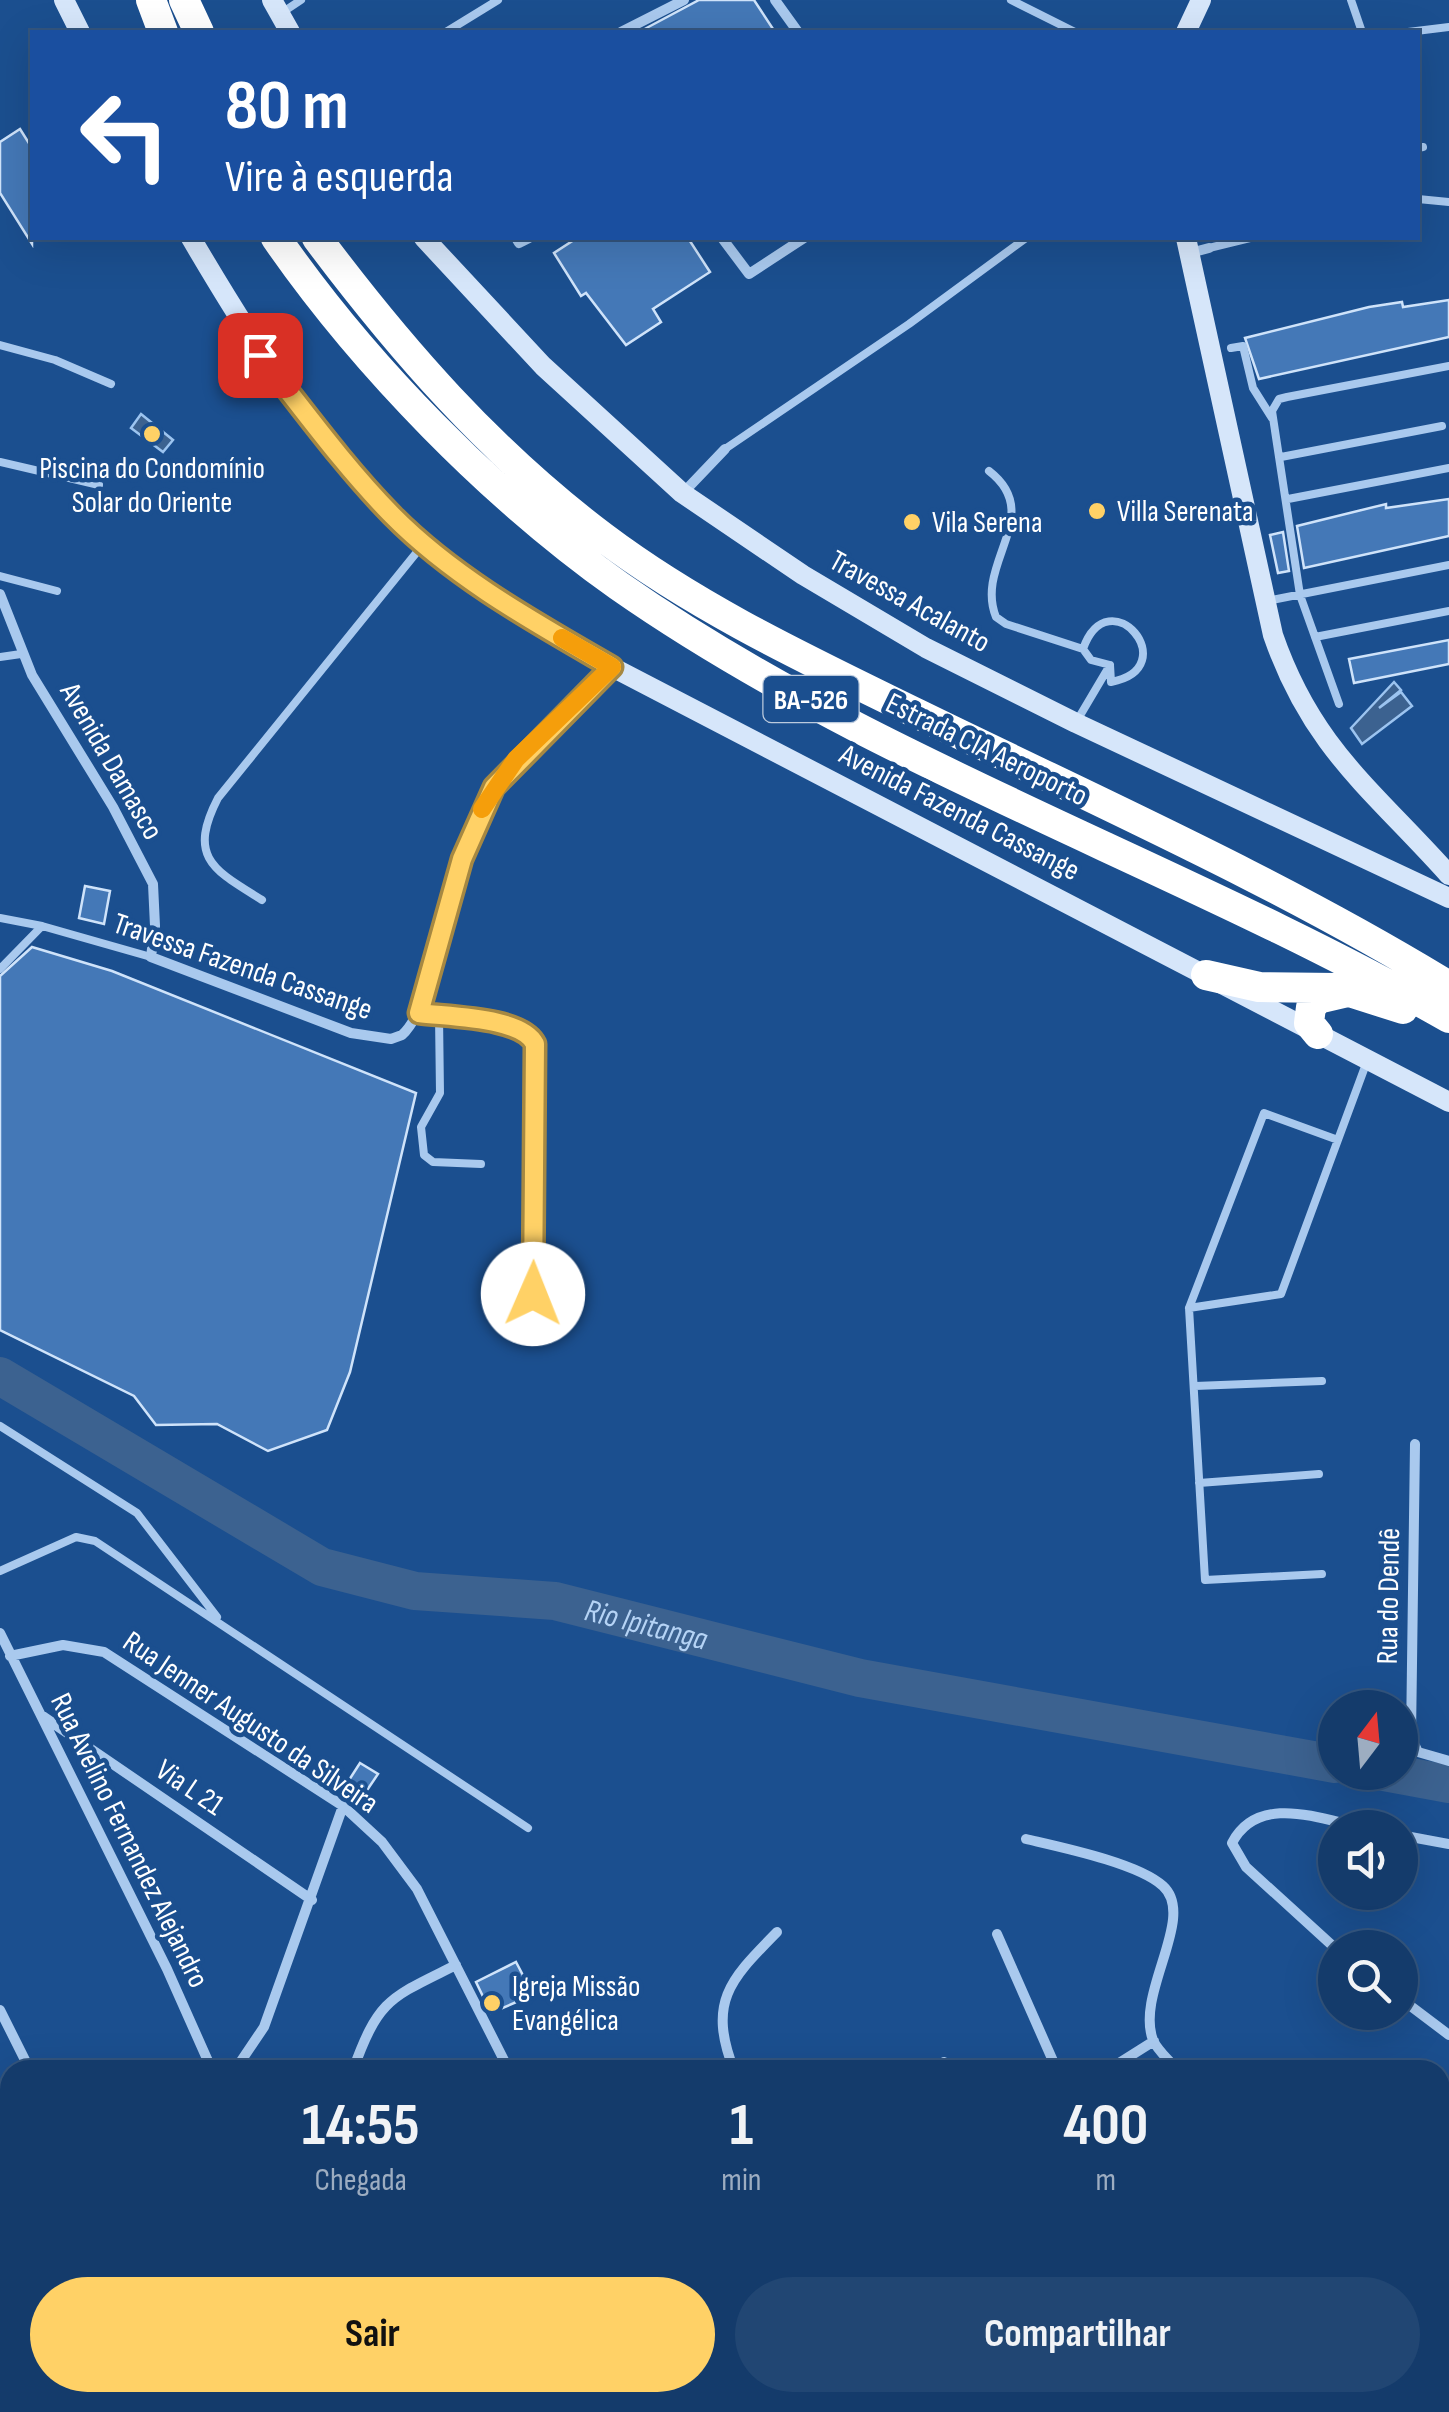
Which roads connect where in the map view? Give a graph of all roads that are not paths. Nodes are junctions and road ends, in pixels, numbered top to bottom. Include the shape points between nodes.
1 (64, 0) edge
2 (151, 0) edge
3 (184, 0) edge
4 (302, 0) edge
5 (498, 0) edge
6 (684, 0) edge
7 (775, 0) edge
8 (1011, 0) edge
9 (1202, 0) edge
10 (1351, 0) edge
11 (281, 16) edge
12 (1449, 28) edge
13 (79, 30) edge
14 (163, 30) edge
15 (198, 30) edge
16 (449, 30) edge
17 (626, 30) edge
18 (797, 30) edge
19 (1071, 30) edge
20 (1187, 30) edge
21 (1361, 30) edge
22 (1420, 31) edge
23 (1420, 199) edge
24 (1449, 202) edge
25 (192, 240) edge
26 (277, 240) edge
27 (319, 240) edge
28 (426, 240) edge
29 (724, 240) edge
30 (801, 240) edge
31 (1023, 240) edge
32 (1228, 240) edge
33 (1195, 246) edge
34 (0, 345) edge
35 (1231, 348) dead end
36 (1449, 366) edge
37 (112, 384) dead end
38 (1272, 418) junction
39 (1442, 426) dead end
40 (724, 449) joint
41 (1281, 456) junction
42 (0, 462) edge
43 (1449, 468) edge
44 (989, 470) dead end
45 (99, 485) dead end
46 (682, 493) junction
47 (1288, 499) junction
48 (424, 544) junction
49 (1449, 565) edge
50 (0, 576) edge
51 (57, 591) dead end
52 (0, 594) edge
53 (1300, 595) junction
54 (1266, 602) junction
55 (1449, 611) edge
56 (1315, 637) junction
57 (1082, 649) junction
58 (22, 654) junction
59 (0, 657) edge
60 (1110, 665) junction
61 (612, 667) junction
62 (1339, 704) dead end
63 (1076, 723) junction
64 (1410, 832) junction
65 (1379, 861) junction
66 (1449, 875) edge
67 (1449, 898) edge
68 (262, 900) dead end
69 (0, 918) edge
70 (42, 926) junction
71 (150, 957) junction
72 (0, 968) edge
73 (1206, 975) junction
74 (1449, 986) edge
75 (1351, 992) junction
76 (419, 1013) junction
77 (438, 1016) junction
78 (1449, 1022) edge
79 (1318, 1034) junction
80 (1368, 1060) junction
81 (1449, 1102) edge
82 (1338, 1140) junction
83 (481, 1164) dead end
84 (533, 1294) dead end
85 (1189, 1308) junction
86 (1322, 1381) dead end
87 (1195, 1386) junction
88 (0, 1426) edge
89 (1416, 1444) dead end
90 (1318, 1474) dead end
91 (1199, 1482) junction
92 (0, 1571) edge
93 (1322, 1574) dead end
94 (219, 1621) junction
95 (0, 1634) edge
96 (10, 1656) junction
97 (40, 1714) junction
98 (1449, 1761) edge
99 (343, 1806) junction
100 (1318, 1820) edge
101 (528, 1828) dead end
102 (1026, 1838) dead end
103 (1418, 1838) edge
104 (1449, 1844) edge
105 (312, 1900) junction
106 (777, 1932) dead end
107 (1318, 1932) edge
108 (997, 1934) dead end
109 (456, 1964) junction
110 (0, 2010) edge
111 (1418, 2012) edge
112 (1449, 2035) edge
113 (1154, 2041) junction
114 (25, 2060) edge
115 (208, 2060) edge
116 (243, 2060) edge
117 (357, 2060) edge
118 (504, 2060) edge
119 (732, 2060) edge
120 (1053, 2060) edge
121 (1124, 2060) edge
122 (1169, 2060) edge

1 - 13 main road
2 - 14 highway
3 - 15 highway
4 - 11 lane
5 - 16 lane
6 - 17 street
7 - 18 street
8 - 19 lane
9 - 20 main road
10 - 21 lane
12 - 22 lane
23 - 24 lane
25 - 48 main road, Avenida Fazenda Cassange via 260,355 350,469
26 - 78 highway, Estrada CIA Aeroporto / BA-526 via 327,310 395,386 517,502 621,586 700,638 880,736 1266,923
27 - 74 highway, Estrada CIA Aeroporto / BA-526 via 428,378 482,433 655,573 788,650 1311,907
28 - 46 main road, Travessa Acalanto via 542,366
29 - 30 street via 749,274
31 - 40 lane
32 - 33 lane
33 - 54 main road
34 - 37 lane
35 - 38 lane via 1242,346 1252,388
36 - 38 lane via 1287,397 1274,405
38 - 41 lane
39 - 41 lane
40 - 46 street
41 - 47 lane
42 - 45 lane
43 - 47 lane
44 - 57 lane via 1012,494 1014,511 991,588 996,616
46 - 63 main road, Travessa Acalanto via 911,639
47 - 53 lane
48 - 61 main road, Avenida Fazenda Cassange via 504,604
48 - 68 lane via 208,816 206,858
49 - 53 lane
50 - 51 lane
52 - 58 street, Avenida Damasco
53 - 54 lane
53 - 56 lane
54 - 64 main road via 1293,690 1319,734
55 - 56 lane
56 - 62 lane
57 - 60 lane via 1091,660
57 - 60 lane via 1100,624 1130,626 1141,638 1138,668 1111,682
58 - 59 lane
58 - 71 street, Avenida Damasco via 153,884
60 - 63 lane
61 - 73 main road, Avenida Fazenda Cassange
61 - 76 street via 494,787 462,859
63 - 65 main road, Travessa Acalanto
64 - 65 main road via 1414,848 1408,859
64 - 66 main road
65 - 67 main road, Travessa Acalanto
69 - 70 lane, Travessa Fazenda Cassange
70 - 71 lane, Travessa Fazenda Cassange
70 - 72 lane
71 - 76 street, Travessa Fazenda Cassange via 351,1033 391,1039
73 - 75 highway via 1260,987 1318,985
73 - 79 main road, Avenida Fazenda Cassange
75 - 78 highway
75 - 79 highway via 1310,1006 1309,1023
76 - 77 lane
77 - 83 lane via 440,1093 421,1128 424,1155 433,1162
77 - 84 lane via 510,1025 535,1044
79 - 80 main road, Avenida Fazenda Cassange
80 - 81 main road, Avenida Fazenda Cassange
80 - 82 lane
82 - 85 lane via 1281,1294
82 - 85 lane via 1264,1114
85 - 87 lane
86 - 87 lane
87 - 91 lane
88 - 94 lane via 136,1513
89 - 98 street, Rua do Dendê via 1414,1748
90 - 91 lane
91 - 93 lane via 1205,1580
92 - 94 lane via 84,1537
94 - 101 lane
95 - 96 street, Rua Avelino Fernandez Alejandro
96 - 97 street, Rua Avelino Fernandez Alejandro
96 - 99 street, Rua Jenner Augusto da Silveira via 63,1645 104,1652
97 - 105 street, Via L 21
97 - 115 street, Rua Avelino Fernandez Alejandro
99 - 105 street
99 - 109 street, Rua Jenner Augusto da Silveira via 403,1866
100 - 107 street via 1274,1812 1254,1818 1232,1848
102 - 113 street via 1100,1857 1163,1885 1175,1916 1152,1987
103 - 104 street
105 - 116 street via 264,2027
106 - 119 street via 724,1994
108 - 120 street
109 - 117 street via 384,2004
109 - 118 street, Rua Jenner Augusto da Silveira
110 - 114 street
111 - 112 street
113 - 121 street
113 - 122 street

